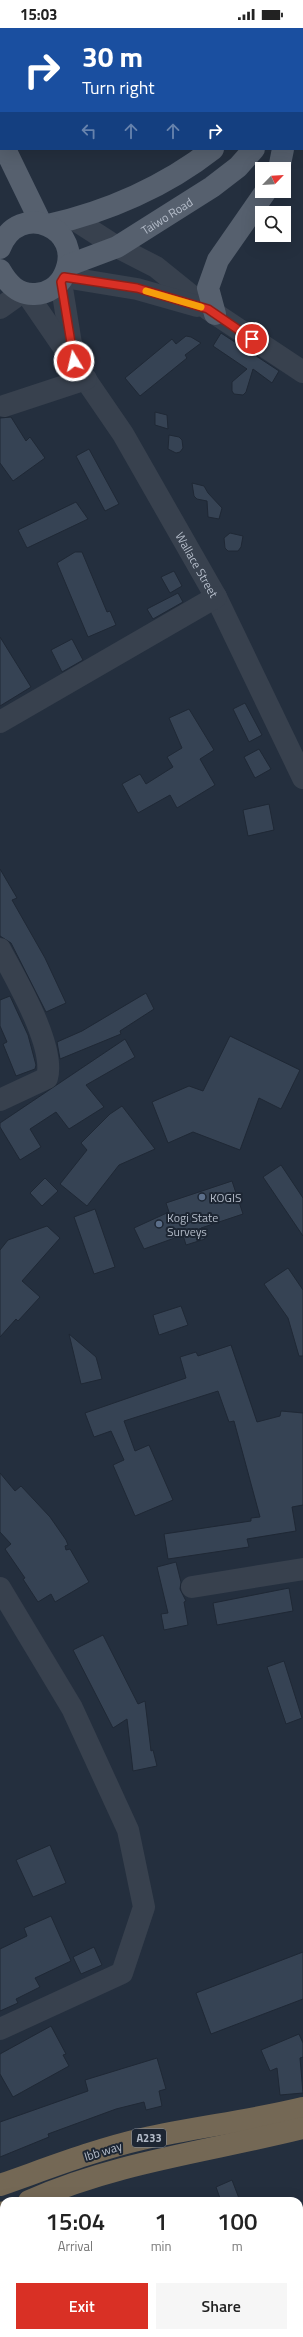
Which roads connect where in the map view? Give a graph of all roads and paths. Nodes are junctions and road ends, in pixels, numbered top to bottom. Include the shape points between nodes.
1 (6, 150) edge
2 (212, 150) edge
3 (253, 150) edge
4 (283, 150) edge
5 (280, 162) edge
6 (261, 198) edge
7 (75, 220) junction
8 (45, 224) junction
9 (2, 232) edge
10 (117, 247) junction
11 (0, 270) edge
12 (64, 275) junction
13 (24, 294) junction
14 (0, 308) edge
15 (211, 311) junction
16 (80, 370) junction
17 (303, 372) edge
18 (4, 406) dead end
19 (216, 597) junction
20 (0, 722) edge
21 (303, 778) edge
22 (0, 949) edge
23 (0, 1100) edge
24 (303, 1569) edge
25 (192, 1587) dead end
26 (0, 1588) edge
27 (0, 2029) edge
28 (303, 2108) edge
29 (303, 2128) edge
30 (0, 2185) edge
31 (38, 2197) edge

1 - 8 main road
2 - 7 main road via 187,169 118,203
3 - 10 main road, Taiwo Road via 212,187
4 - 5 main road
6 - 15 main road via 218,260 208,288
7 - 8 main road
7 - 10 street
8 - 9 main road via 22,224
8 - 12 main road via 57,231 68,246
10 - 12 main road, Taiwo Road
10 - 15 street via 156,268
11 - 13 main road via 10,285
12 - 13 main road, Taiwo Road via 46,292
12 - 15 street via 137,288
12 - 16 street
13 - 14 street
13 - 16 street, Wallace Street
15 - 17 street
16 - 18 street
16 - 19 street, Wallace Street via 123,434
19 - 20 street
19 - 21 street, Wallace Street
22 - 23 street via 41,1032 50,1069 47,1078
24 - 25 street
26 - 27 street via 72,1708 124,1823 144,1907 122,1973
28 - 30 highway, Ibb way / A233 via 141,2140
29 - 31 highway, A233 via 147,2161 61,2187

